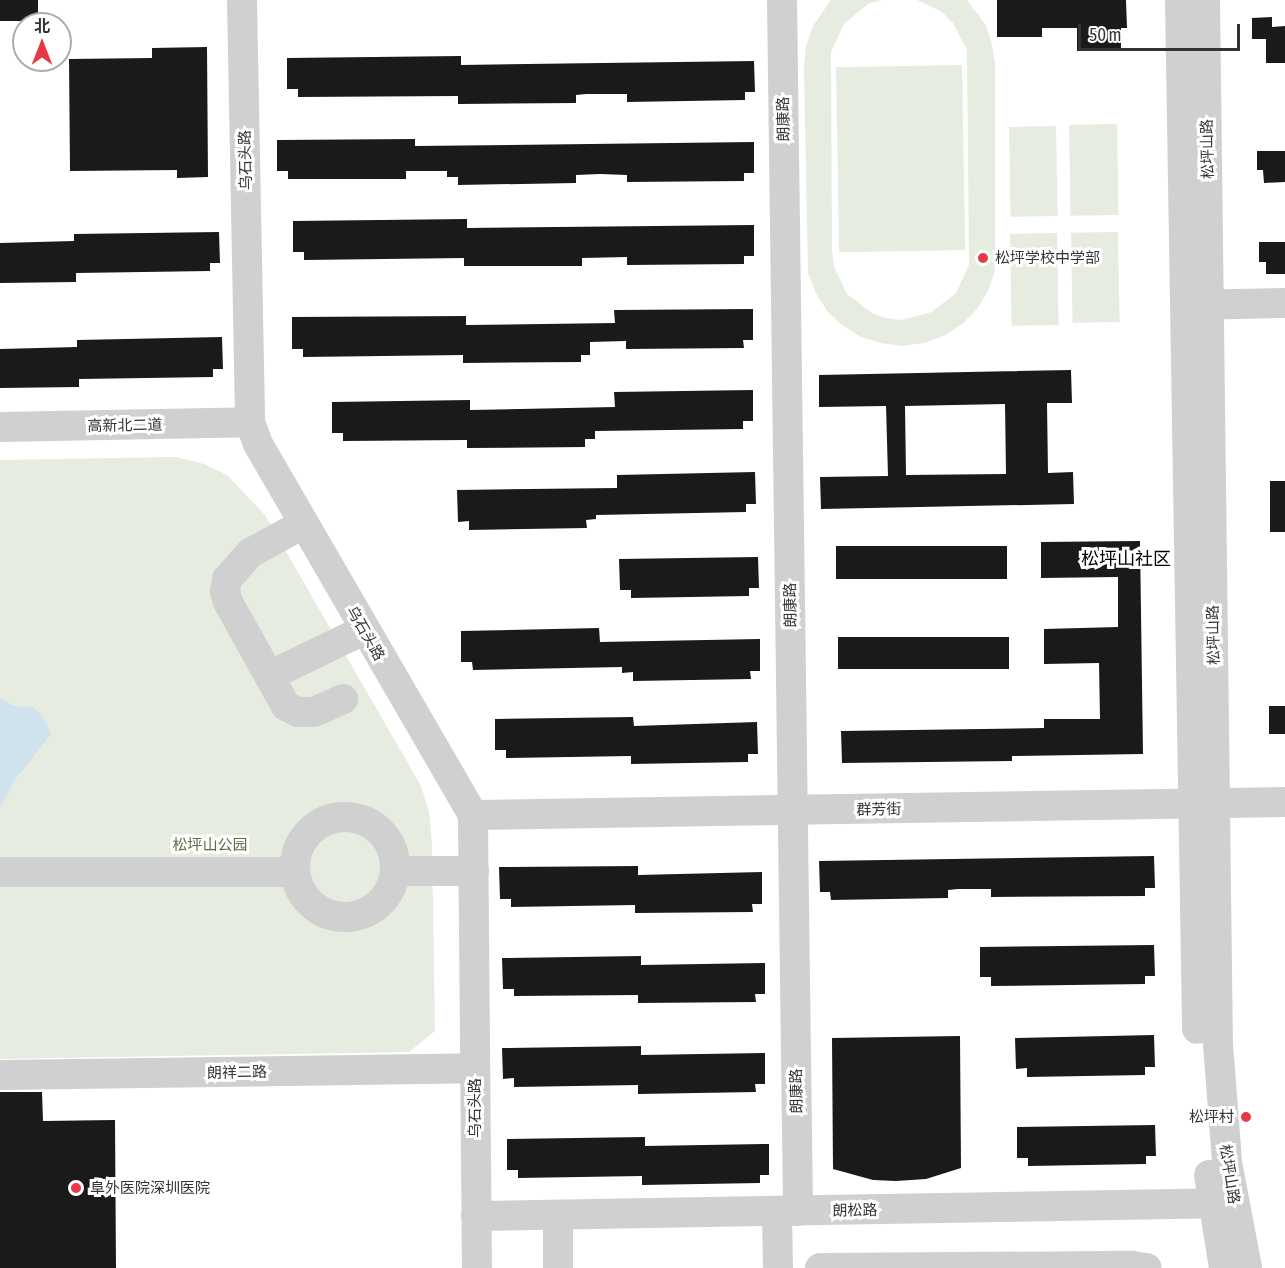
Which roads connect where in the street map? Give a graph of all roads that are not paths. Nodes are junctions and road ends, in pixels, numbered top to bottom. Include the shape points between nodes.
1 (242, 0) edge
2 (782, 0) edge
3 (1180, 0) edge
4 (1205, 0) edge
5 (1285, 303) edge
6 (1196, 305) junction
7 (250, 423) junction
8 (0, 427) edge
9 (303, 524) junction
10 (364, 630) junction
11 (269, 676) junction
12 (343, 699) dead end
13 (1285, 802) edge
14 (1204, 804) junction
15 (792, 810) junction
16 (473, 815) junction
17 (395, 871) junction
18 (474, 871) junction
19 (1, 872) edge
20 (295, 872) junction
21 (475, 1068) junction
22 (0, 1075) edge
23 (1224, 1203) junction
24 (788, 1211) junction
25 (558, 1215) junction
26 (476, 1216) junction
27 (1137, 1267) edge
28 (477, 1268) edge
29 (558, 1268) edge
30 (778, 1268) edge
31 (820, 1268) edge
32 (1224, 1268) edge
33 (1247, 1268) edge

1 - 7 street, 乌石头路
2 - 15 street, 朗康路
3 - 6 street, 松坪山路
4 - 6 street, 松坪山路
5 - 6 street
6 - 14 street, 松坪山路
7 - 8 street, 高新北二道
7 - 9 street, 乌石头路
9 - 10 street, 乌石头路
9 - 11 street via 250,553 227,579 228,602
10 - 11 street
10 - 16 street, 乌石头路
11 - 12 street via 286,706 298,712 314,712
13 - 14 street, 群芳街
14 - 15 street, 群芳街
14 - 23 street, 松坪山路
15 - 16 street, 群芳街
15 - 24 street, 朗康路
16 - 18 street, 乌石头路
17 - 18 street
17 - 20 street via 386,897 374,909 358,916 340,917 309,903
17 - 20 street via 393,849 385,835 373,825 342,817 320,825 303,840 296,855
18 - 21 street, 乌石头路
19 - 20 street
21 - 22 street, 朗祥二路
21 - 26 street, 乌石头路
23 - 24 street, 朗松路
23 - 32 street, 松坪山路
23 - 33 street, 松坪山路
24 - 25 street, 朗松路
24 - 30 street, 朗康路
25 - 26 street, 朗松路
25 - 29 street
26 - 28 street, 乌石头路
27 - 31 street

